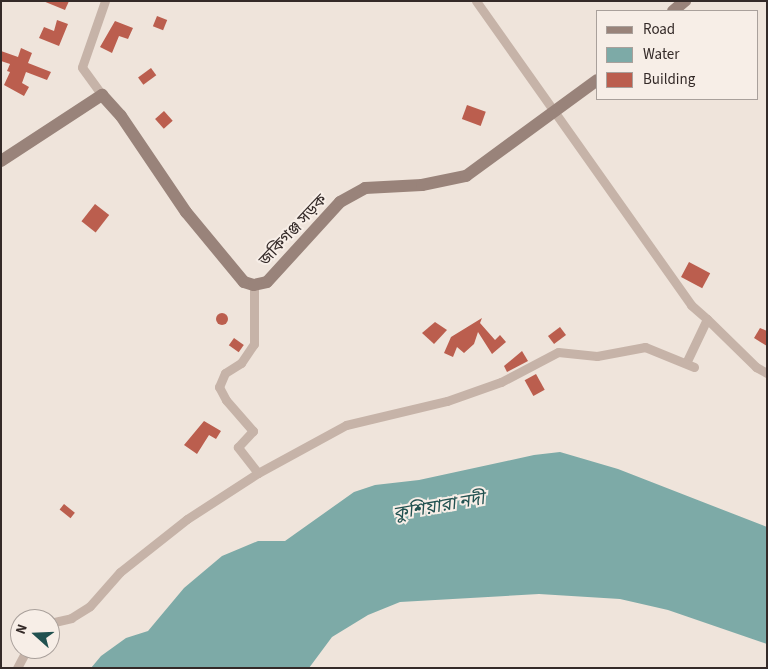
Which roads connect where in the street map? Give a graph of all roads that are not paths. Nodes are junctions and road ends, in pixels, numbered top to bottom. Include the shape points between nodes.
1 (106, 1) edge
2 (476, 1) edge
3 (685, 1) edge
4 (675, 10) edge
5 (596, 81) edge
6 (102, 95) junction
7 (553, 114) junction
8 (1, 161) edge
9 (254, 286) junction
10 (707, 320) junction
11 (767, 373) edge
12 (258, 473) junction
13 (60, 621) edge

1 - 6 street via 82,67
2 - 7 street
3 - 4 main road
5 - 7 main road, জকিগঞ্জ সড়ক
6 - 8 main road
6 - 9 main road, জকিগঞ্জ সড়ক via 121,116 186,212 244,282
7 - 9 main road, জকিগঞ্জ সড়ক via 466,176 422,185 364,188 340,202 267,282
7 - 10 street via 691,305
9 - 12 street via 254,344 241,363 225,373 219,387 253,431 238,447
10 - 11 street via 756,367
10 - 12 street via 690,365 645,347 597,356 558,352 501,382 447,401 346,425
12 - 13 street via 186,519 120,572 90,606

